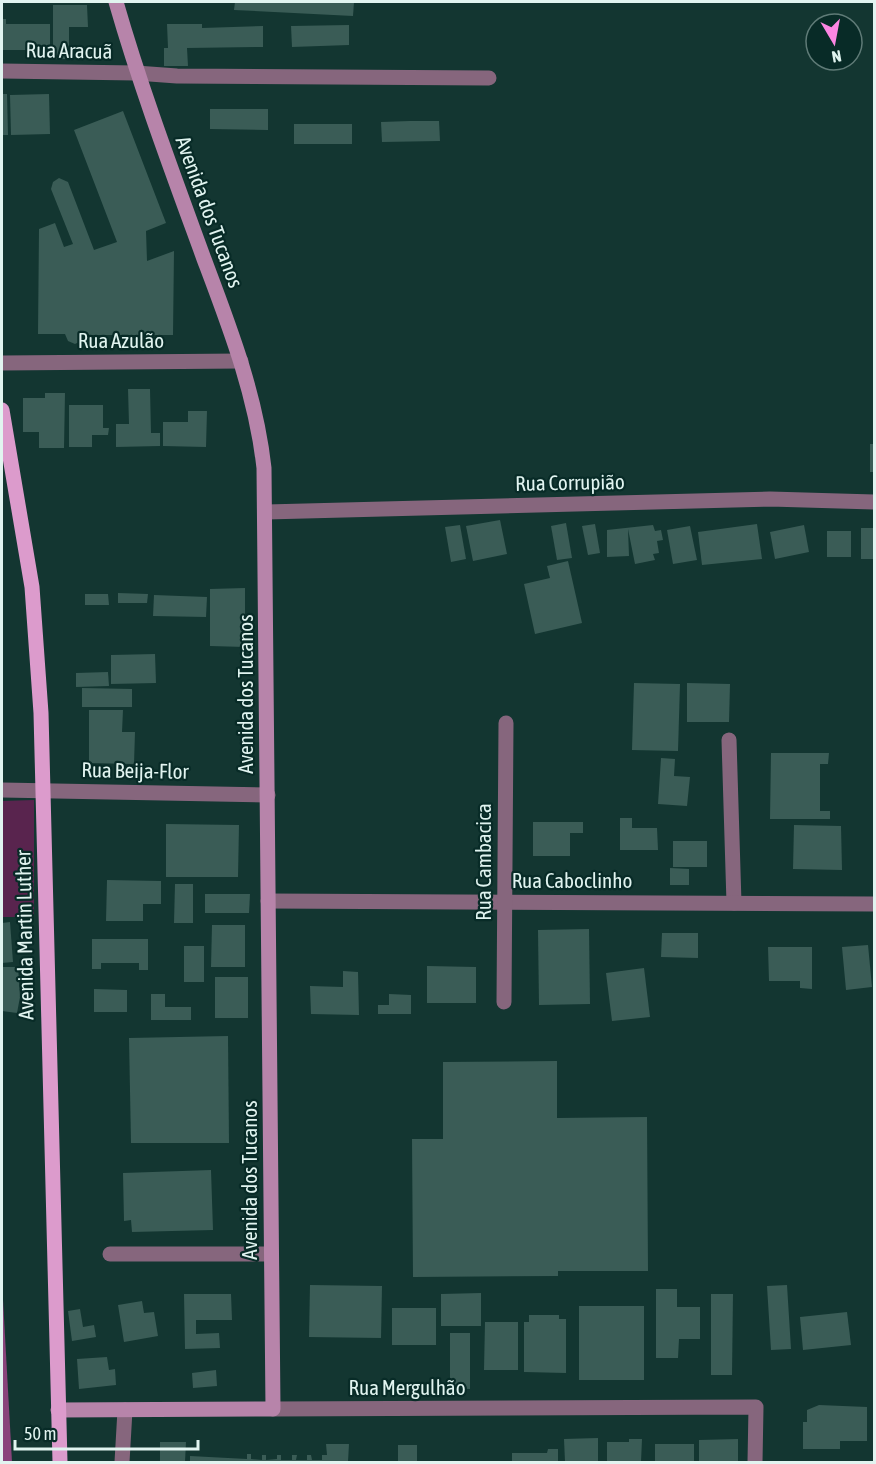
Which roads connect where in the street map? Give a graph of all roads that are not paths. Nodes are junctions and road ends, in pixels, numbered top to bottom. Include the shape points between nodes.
1 (116, 2) edge
2 (2, 71) edge
3 (136, 73) junction
4 (489, 78) dead end
5 (241, 361) junction
6 (2, 363) edge
7 (2, 410) edge
8 (874, 502) edge
9 (266, 512) junction
10 (506, 723) dead end
11 (729, 740) dead end
12 (2, 790) edge
13 (43, 791) junction
14 (268, 795) junction
15 (268, 901) junction
16 (505, 902) junction
17 (734, 903) junction
18 (874, 904) edge
19 (504, 1002) dead end
20 (110, 1254) dead end
21 (272, 1254) junction
22 (273, 1409) junction
23 (58, 1410) junction
24 (125, 1410) junction
25 (60, 1462) edge
26 (122, 1462) edge
27 (755, 1462) edge

1 - 3 street, Avenida dos Tucanos
2 - 3 street, Rua Aracuã
3 - 4 street, Rua Aracuã
3 - 5 street, Avenida dos Tucanos
5 - 6 street, Rua Azulão
5 - 9 street, Avenida dos Tucanos via 260,432
7 - 13 main road, Avenida Martin Luther via 32,587
8 - 9 street, Rua Corrupião via 770,499
9 - 14 street, Avenida dos Tucanos
10 - 16 street, Rua Cambacica
11 - 17 street
12 - 13 street, Rua Beija-Flor
13 - 14 street, Rua Beija-Flor
13 - 23 main road, Avenida Martin Luther
14 - 15 street, Avenida dos Tucanos
15 - 16 street, Rua Caboclinho
15 - 21 street, Avenida dos Tucanos
16 - 17 street, Rua Caboclinho
16 - 19 street, Rua Cambacica
17 - 18 street, Rua Caboclinho
20 - 21 street
21 - 22 street, Avenida dos Tucanos
22 - 24 street, Rua Mergulhão
22 - 27 street, Rua Mergulhão via 756,1407
23 - 24 street, Rua Mergulhão
23 - 25 main road, Avenida Martin Luther
24 - 26 street

